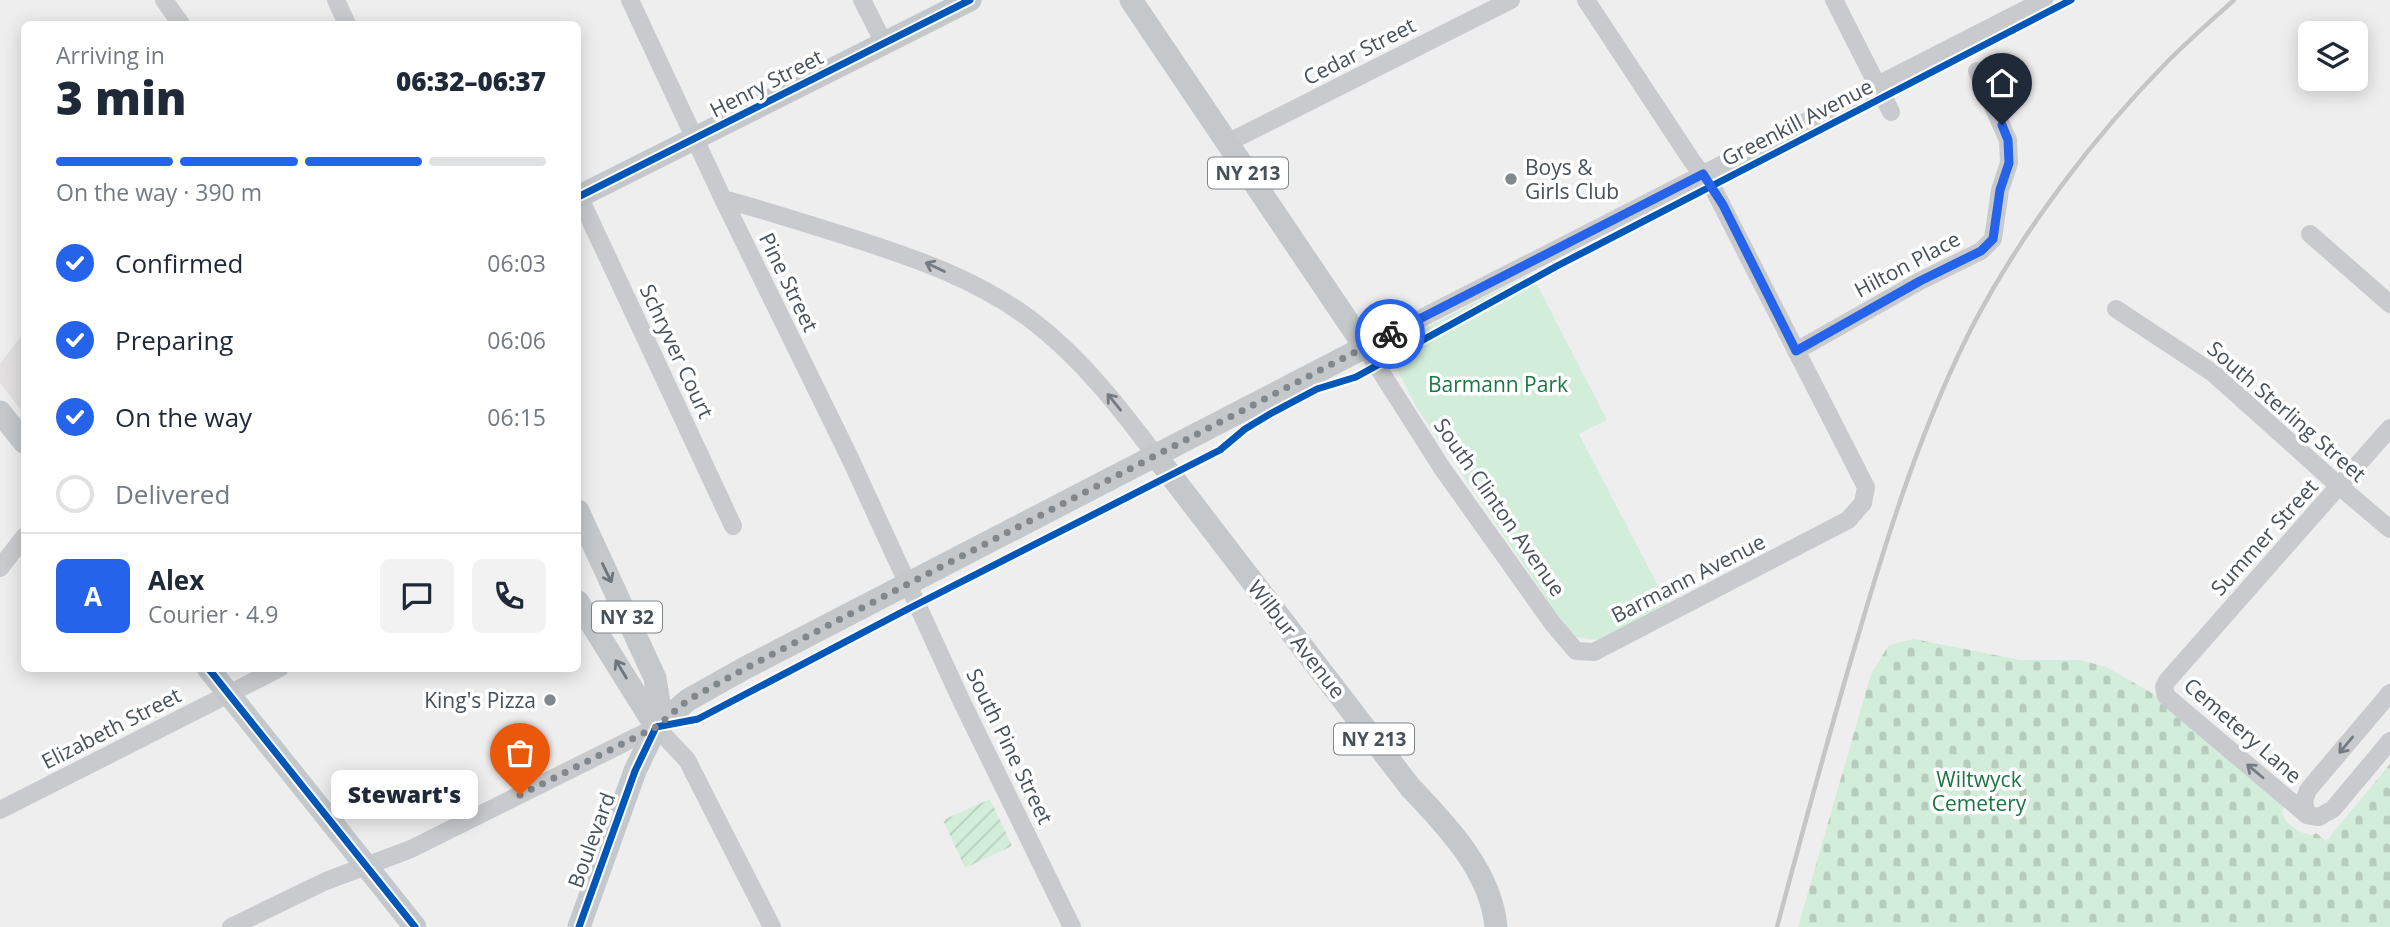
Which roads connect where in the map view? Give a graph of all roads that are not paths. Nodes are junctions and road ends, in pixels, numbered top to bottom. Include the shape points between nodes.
1 (164, 0) edge
2 (336, 0) edge
3 (630, 0) edge
4 (862, 0) edge
5 (970, 0) edge
6 (1131, 0) edge
7 (1511, 0) edge
8 (1586, 0) edge
9 (1833, 0) edge
10 (2044, 0) edge
11 (179, 21) edge
12 (346, 21) edge
13 (884, 43) junction
14 (1977, 71) dead end
15 (1877, 85) junction
16 (1891, 112) dead end
17 (694, 138) junction
18 (1227, 143) junction
19 (1703, 174) junction
20 (581, 195) edge
21 (723, 199) junction
22 (581, 203) edge
23 (2309, 234) dead end
24 (2390, 304) edge
25 (2116, 309) dead end
26 (1365, 346) junction
27 (1796, 351) junction
28 (0, 412) edge
29 (2390, 428) edge
30 (21, 438) edge
31 (1156, 456) junction
32 (2339, 486) junction
33 (581, 518) edge
34 (733, 526) dead end
35 (2390, 529) edge
36 (21, 541) edge
37 (0, 568) edge
38 (908, 583) junction
39 (581, 606) edge
40 (1581, 652) joint
41 (211, 672) edge
42 (272, 672) edge
43 (2171, 676) joint
44 (229, 694) junction
45 (2390, 694) edge
46 (656, 727) junction
47 (2390, 741) edge
48 (0, 810) edge
49 (2307, 815) junction
50 (365, 864) junction
51 (1068, 923) edge
52 (231, 927) edge
53 (415, 927) edge
54 (579, 927) edge
55 (772, 927) edge
56 (1496, 927) edge

1 - 11 street
2 - 12 street
3 - 17 street, Pine Street
4 - 13 street
5 - 13 main road, Henry Street
6 - 18 main road, NY 213
7 - 18 street, Cedar Street
8 - 19 street, Barmann Avenue
9 - 15 street
10 - 15 street, Greenkill Avenue
13 - 17 main road, Henry Street
14 - 27 street, Hilton Place via 2008,140 2009,163 1993,239 1981,251
15 - 16 street
15 - 19 street, Greenkill Avenue
17 - 20 main road, Henry Street
17 - 21 street, Pine Street
18 - 26 main road, NY 213
19 - 26 street, Greenkill Avenue
19 - 27 street, Barmann Avenue
31 -> 21 street via 1074,357 1013,307 916,258
21 - 38 street, Pine Street
22 - 34 street, Schryver Court
23 - 24 street
25 - 32 street, South Sterling Street via 2213,373
26 - 31 main road, Greenkill Avenue
26 - 40 street, South Clinton Avenue via 1450,479 1553,624
27 - 40 street, Barmann Avenue via 1866,487 1863,503 1847,520 1814,538 1594,652
28 - 30 main road
29 - 32 street, Summer Street
31 - 38 main road, Greenkill Avenue
31 - 56 main road, Wilbur Avenue / NY 213 via 1480,873 1492,897
32 - 35 street, South Sterling Street
32 - 43 street, Summer Street
33 -> 46 main road, NY 32 via 655,678
36 - 37 street
38 - 46 main road, Greenkill Avenue via 688,700
38 - 51 street, South Pine Street
46 -> 39 main road, NY 32
41 - 44 main road
42 - 44 street, Elizabeth Street
49 -> 43 street, Cemetery Lane via 2166,696 2164,687
44 - 48 street, Elizabeth Street
44 - 50 main road
45 -> 49 street via 2308,790 2304,802
46 - 50 street, Greenkill Avenue via 411,849
46 - 54 main road, Boulevard / NY 32 via 635,771
46 - 55 street via 687,760
47 - 49 street via 2333,809 2319,817
50 - 52 street, Greenkill Avenue
50 - 53 main road

